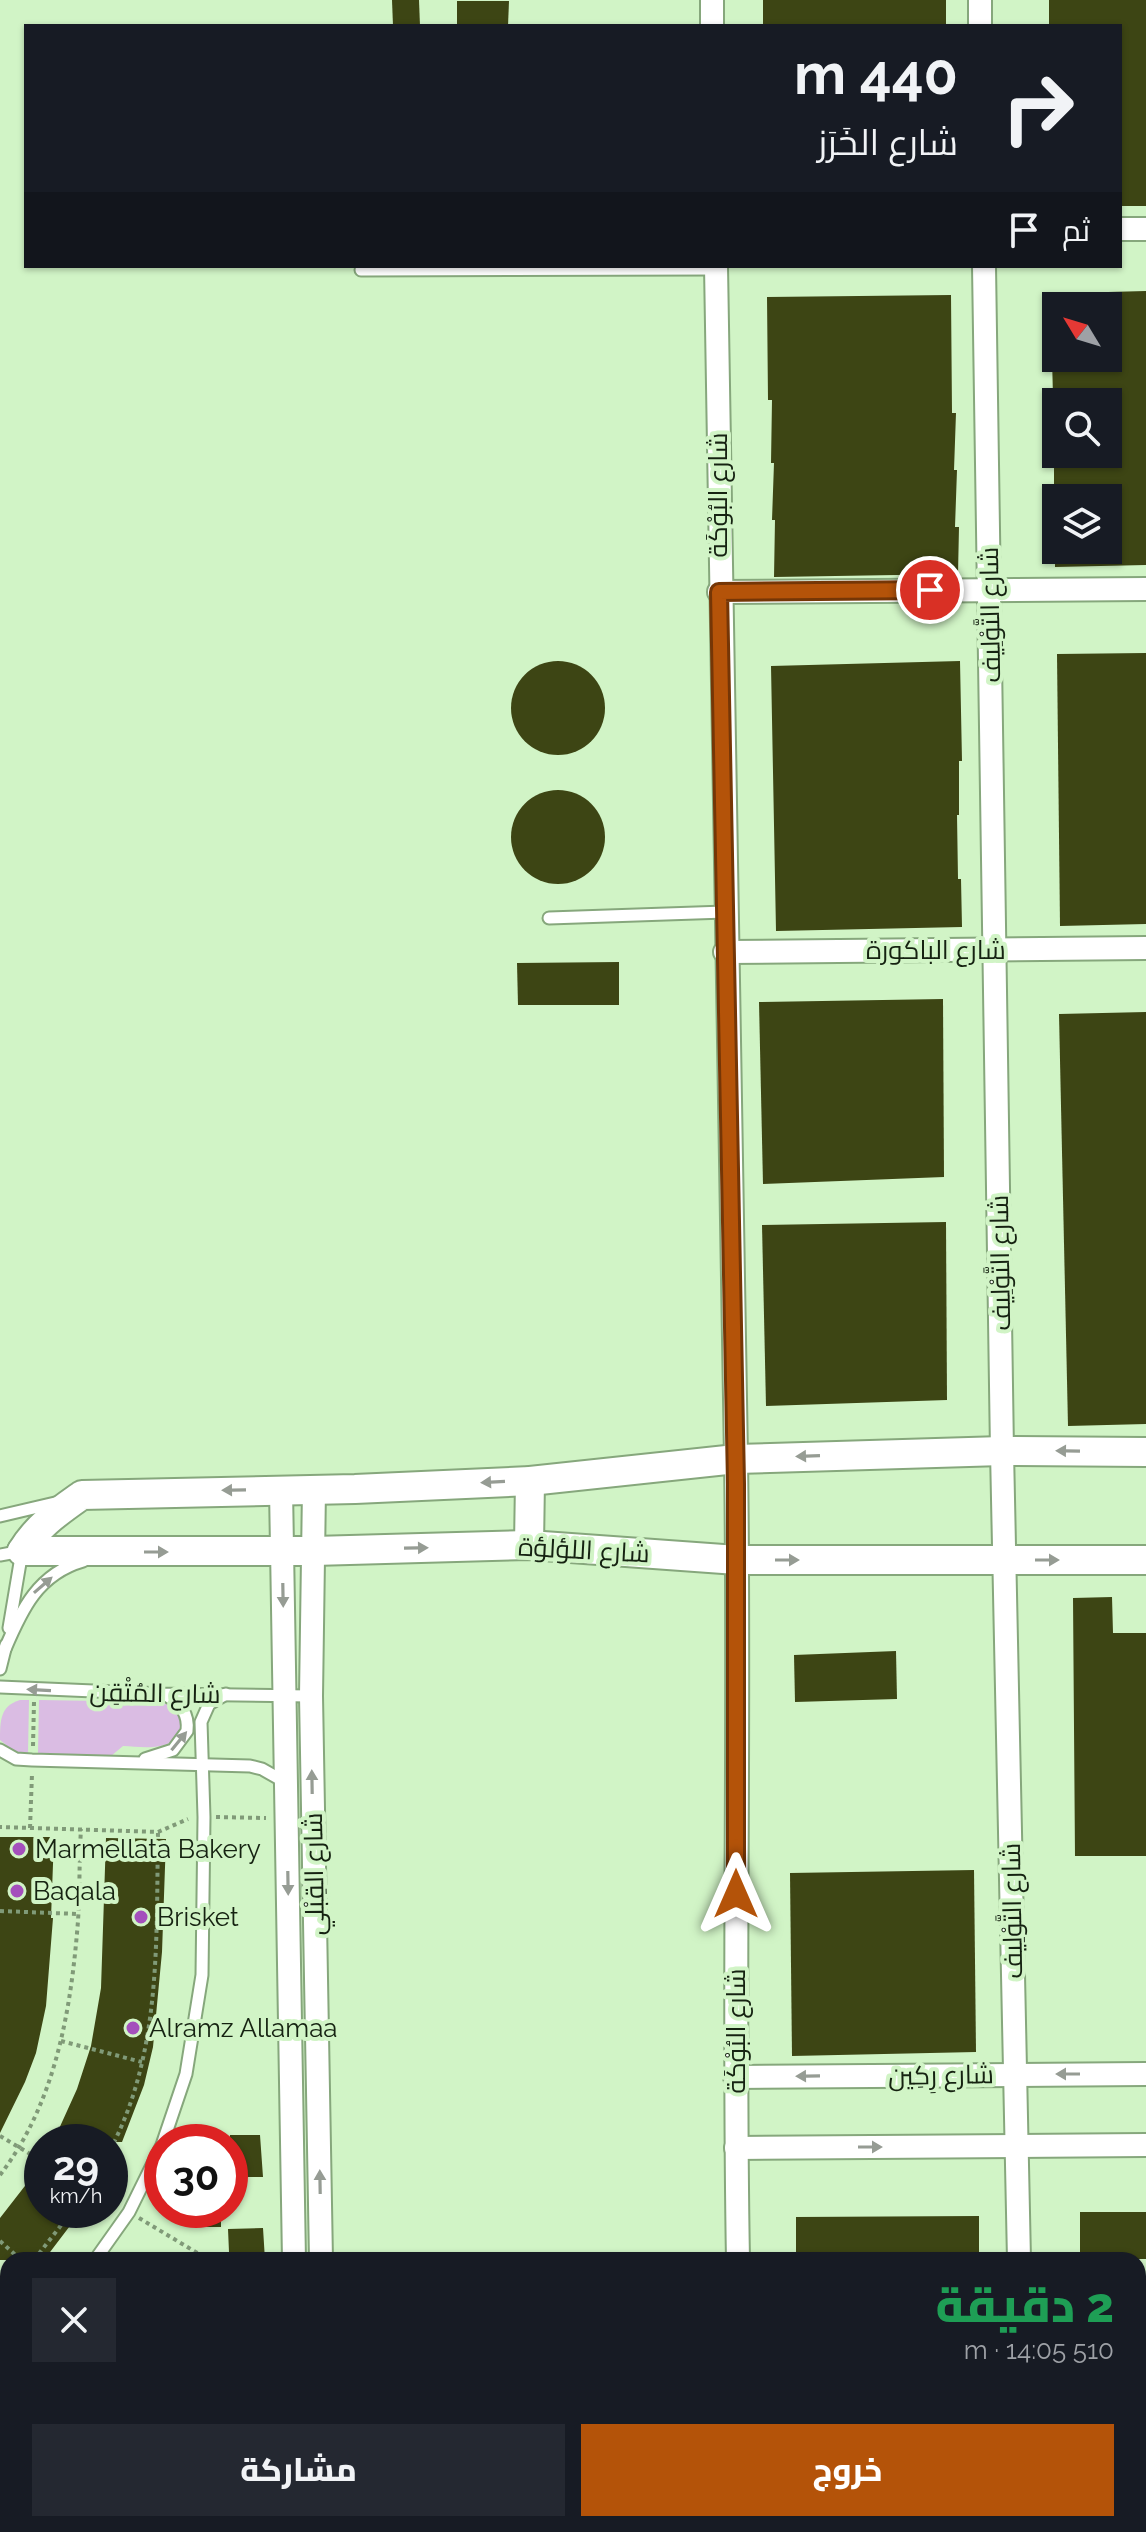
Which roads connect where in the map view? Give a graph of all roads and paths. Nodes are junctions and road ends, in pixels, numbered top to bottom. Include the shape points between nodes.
1 (712, 0) edge
2 (980, 0) edge
3 (712, 24) edge
4 (980, 24) edge
5 (1122, 229) edge
6 (1146, 229) edge
7 (598, 268) edge
8 (716, 268) edge
9 (984, 268) edge
10 (361, 270) dead end
11 (1146, 589) edge
12 (990, 590) junction
13 (719, 592) junction
14 (725, 912) junction
15 (549, 918) dead end
16 (1146, 948) edge
17 (996, 950) junction
18 (725, 952) junction
19 (1002, 1451) junction
20 (1146, 1452) edge
21 (736, 1459) junction
22 (530, 1481) junction
23 (281, 1489) junction
24 (314, 1489) junction
25 (82, 1495) junction
26 (0, 1516) edge
27 (529, 1545) junction
28 (282, 1551) junction
29 (314, 1551) junction
30 (11, 1553) edge
31 (111, 1553) junction
32 (737, 1560) junction
33 (1005, 1560) junction
34 (1146, 1560) edge
35 (5, 1649) junction
36 (0, 1669) edge
37 (0, 1687) edge
38 (164, 1694) junction
39 (226, 1694) junction
40 (285, 1694) junction
41 (311, 1696) junction
42 (0, 1750) edge
43 (125, 1764) junction
44 (202, 1765) junction
45 (286, 1782) junction
46 (192, 1817) dead end
47 (213, 1817) dead end
48 (266, 1818) dead end
49 (0, 1829) edge
50 (81, 1829) junction
51 (158, 1832) junction
52 (0, 1911) edge
53 (78, 1914) junction
54 (61, 2041) junction
55 (142, 2062) junction
56 (1146, 2074) edge
57 (1015, 2075) junction
58 (735, 2077) junction
59 (121, 2124) edge
60 (170, 2124) edge
61 (0, 2136) edge
62 (1146, 2145) edge
63 (1017, 2146) junction
64 (19, 2148) junction
65 (736, 2148) junction
66 (24, 2151) edge
67 (0, 2175) edge
68 (144, 2182) edge
69 (137, 2217) dead end
70 (59, 2228) edge
71 (40, 2252) edge
72 (101, 2252) edge
73 (196, 2252) edge
74 (294, 2252) edge
75 (321, 2252) edge
76 (738, 2252) edge
77 (1019, 2252) edge

1 - 3 street
2 - 4 street
5 - 6 street
7 - 10 lane
8 - 13 street, شارع البُوْكَة
9 - 12 street, شارع التَّوْلِيف
11 - 12 street
12 - 13 street
12 - 17 street, شارع التَّوْلِيف
13 - 14 street, شارع البُوْكَة
14 - 15 lane
14 - 18 street, شارع البُوْكَة
16 - 17 street, شارع الباكورة
17 - 18 street, شارع الباكورة
17 - 19 street, شارع التَّوْلِيف
18 - 21 street, شارع البُوْكَة
20 -> 19 street
19 -> 21 street
19 - 33 street, شارع التَّوْلِيف
21 - 22 street
21 - 32 street, شارع البُوْكَة
22 -> 24 street
22 - 27 street
23 - 24 street
23 -> 25 street
23 - 28 street, شارع القِبْلي
24 - 29 street, شارع القِبْلي
25 - 26 lane
25 - 30 street
29 -> 27 street, شارع اللؤلؤة
27 - 32 street, شارع اللؤلؤة
28 - 29 street, شارع اللؤلؤة
31 -> 28 street, شارع اللؤلؤة
28 -> 40 street, شارع القِبْلي
29 - 41 street, شارع القِبْلي
30 - 31 street, شارع اللؤلؤة
30 - 35 lane
35 -> 31 lane via 31,1595 75,1563
32 -> 33 street, شارع اللؤلؤة
32 - 58 street, شارع البُوْكَة
33 -> 34 street, شارع اللؤلؤة
33 - 57 street, شارع التَّوْلِيف
35 - 36 lane
38 -> 37 lane, شارع المُتْقِن
38 - 39 lane, شارع المُتْقِن
43 -> 38 lane via 166,1754 184,1738 184,1710
39 - 40 lane, شارع المُتْقِن
39 - 44 lane via 204,1712
40 - 41 lane, شارع المُتْقِن
40 - 45 street, شارع القِبْلي
75 -> 41 street, شارع القِبْلي
42 - 43 lane via 16,1759
43 - 44 lane
44 - 45 lane via 250,1766
44 - 60 lane via 202,1975 186,2074
45 -> 74 street, شارع القِبْلي
46 - 51 path
47 - 48 path
49 - 50 path
50 - 51 path
50 - 53 path
51 - 55 path via 153,1996
52 - 53 path
53 - 54 path
54 - 55 path
54 - 64 path via 44,2099
55 - 59 path
56 -> 57 street, شارع رِكِين
57 -> 58 street, شارع رِكِين
57 - 63 street, شارع التَّوْلِيف
58 - 65 street, شارع البُوْكَة
61 - 64 path
62 - 63 street
65 -> 63 street
63 - 77 street, شارع التَّوْلِيف
64 - 66 path
64 - 67 path
65 - 76 street, شارع البُوْكَة
68 - 72 lane
69 - 73 path
70 - 71 path

